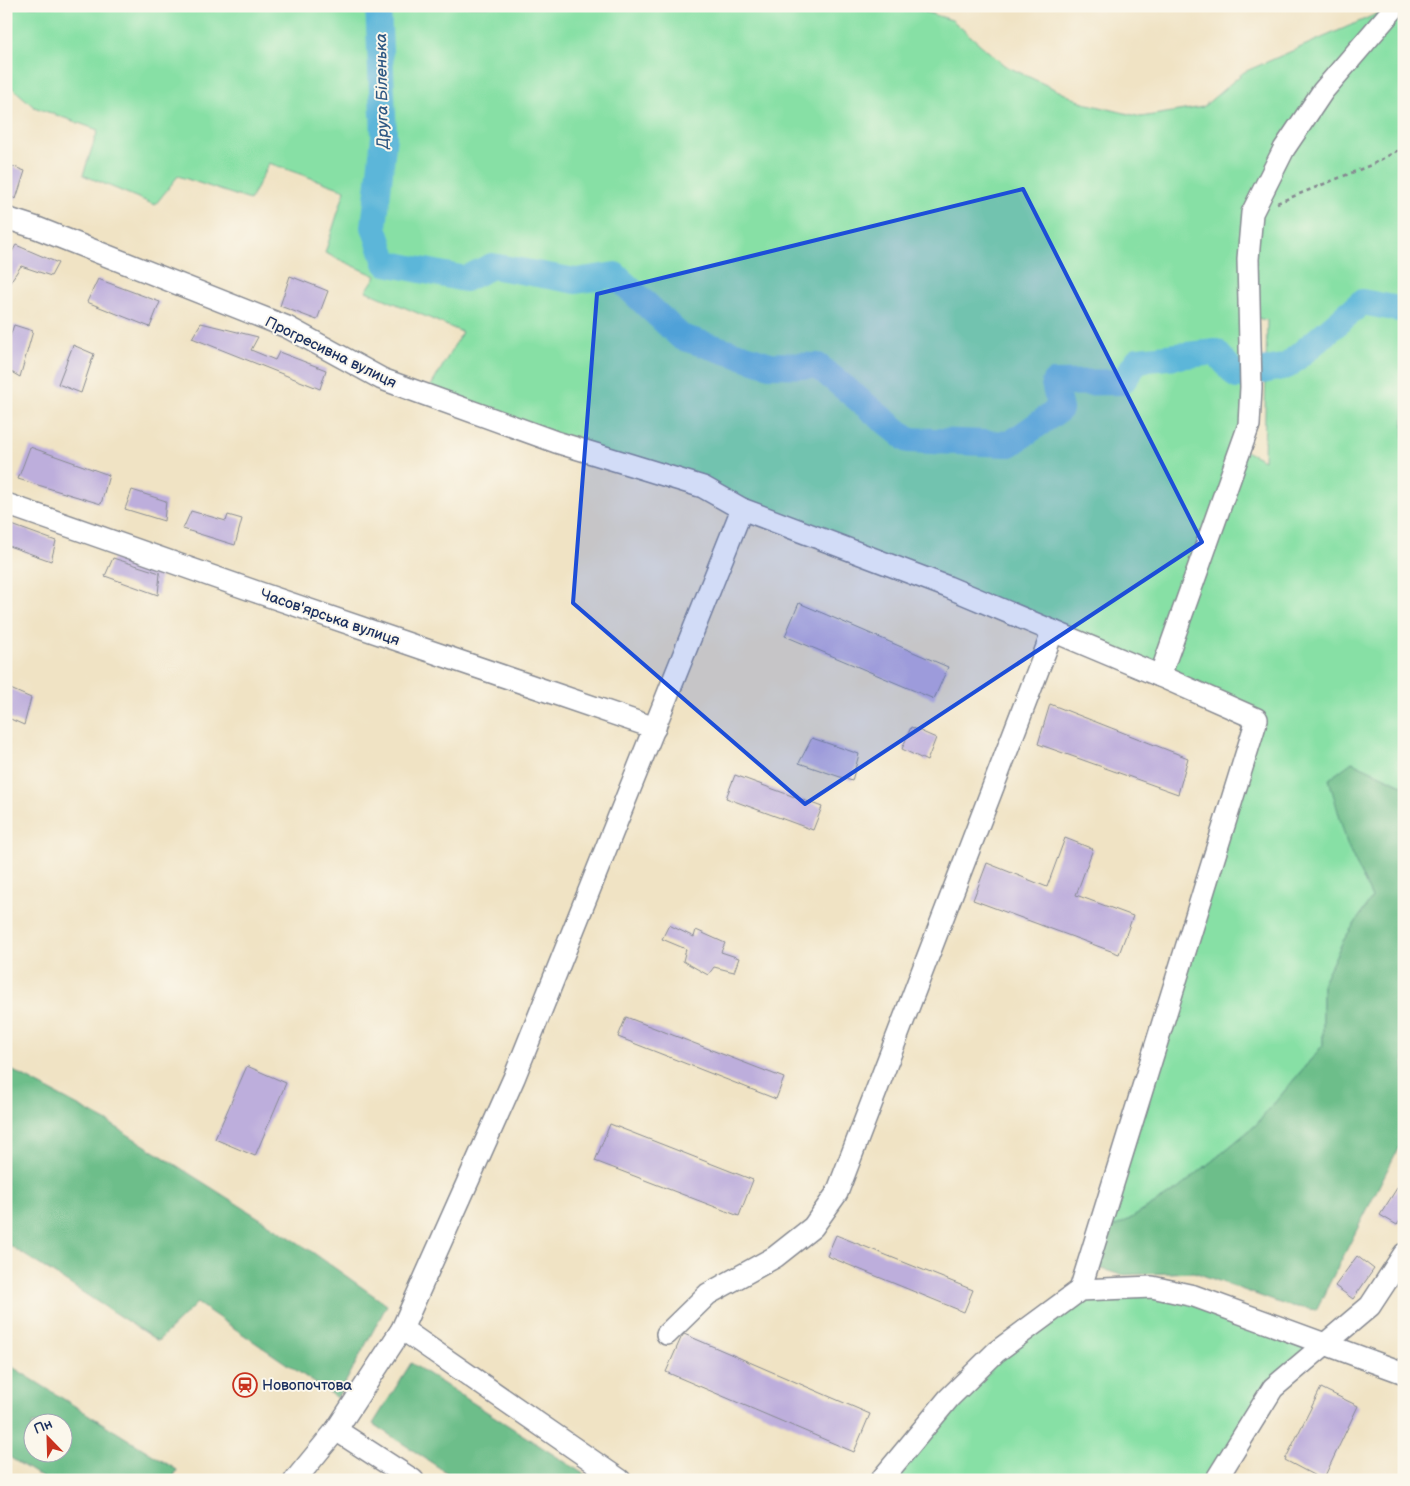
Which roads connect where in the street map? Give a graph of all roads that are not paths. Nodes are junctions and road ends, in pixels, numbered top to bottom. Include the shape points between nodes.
1 (1396, 6) edge
2 (6, 218) edge
3 (6, 504) edge
4 (742, 509) junction
5 (1053, 631) junction
6 (1160, 676) junction
7 (655, 728) junction
8 (1404, 1254) edge
9 (1080, 1290) junction
10 (402, 1329) junction
11 (667, 1334) dead end
12 (1327, 1344) junction
13 (1404, 1373) edge
14 (336, 1430) junction
15 (295, 1480) edge
16 (413, 1480) edge
17 (620, 1480) edge
18 (881, 1480) edge
19 (1216, 1480) edge

1 - 6 street via 1324,92 1284,149 1252,212 1248,259 1249,425
2 - 4 street, Прогресивна вулиця via 287,328 382,379 556,442 703,487
3 - 7 street, Часов'ярська вулиця
4 - 5 street, Прогресивна вулиця via 948,587
4 - 7 street
5 - 6 street, Прогресивна вулиця
5 - 11 street via 837,1194 813,1227 774,1257 708,1294
6 - 9 street, Прогресивна вулиця via 1257,720
7 - 10 street via 514,1078
8 - 12 street via 1370,1306
9 - 12 street via 1152,1287 1194,1296
9 - 18 street via 996,1352 950,1398
10 - 14 street
10 - 17 street
12 - 13 street
12 - 19 street via 1273,1388
14 - 15 street
14 - 16 street

